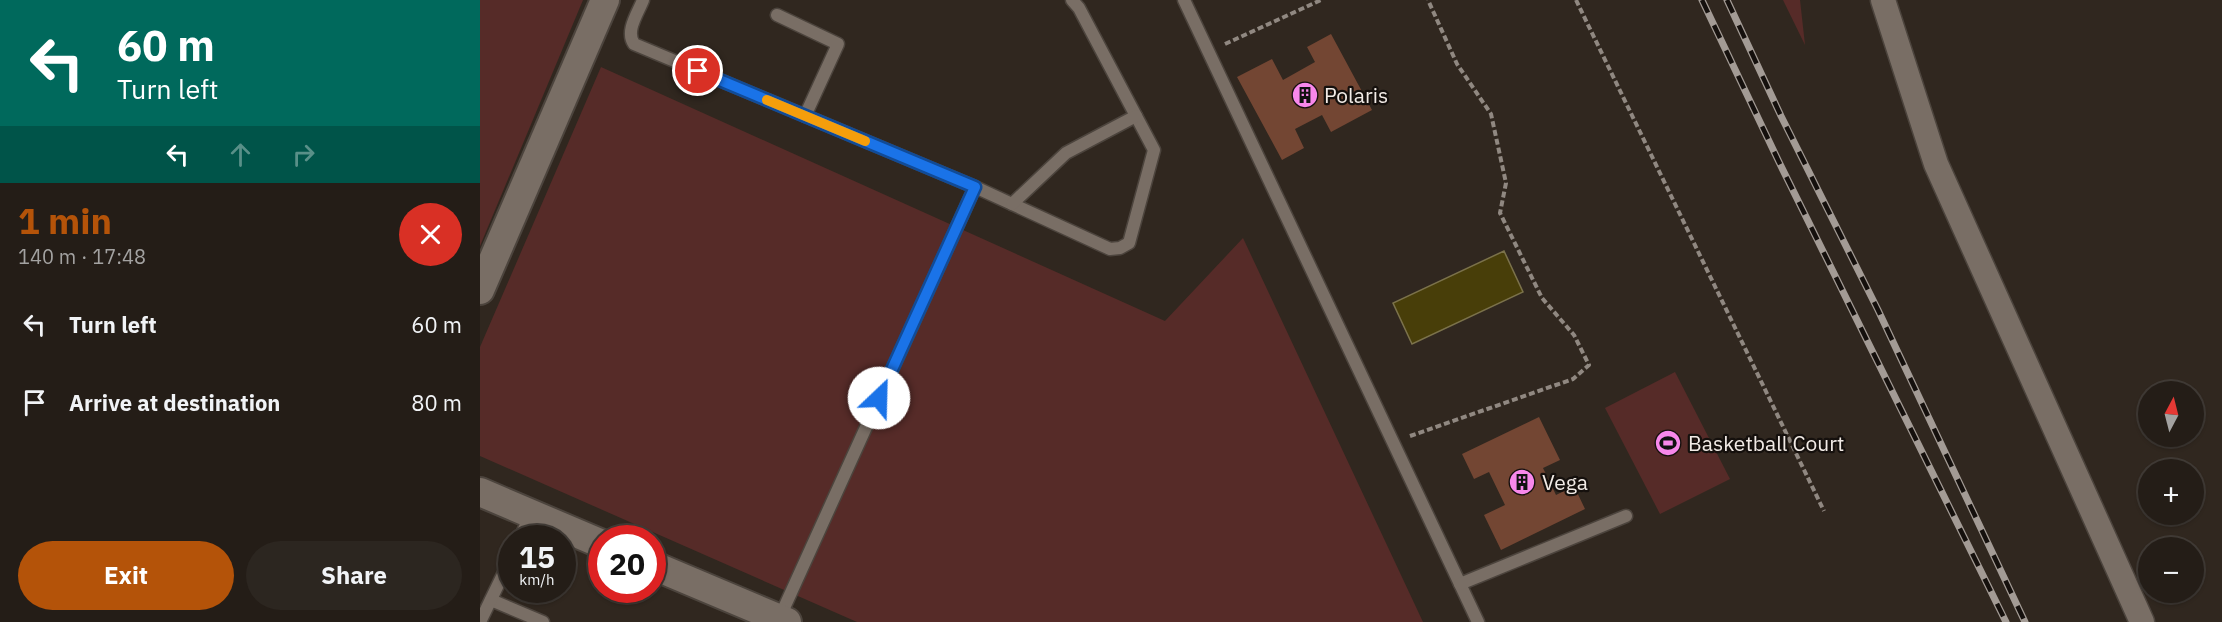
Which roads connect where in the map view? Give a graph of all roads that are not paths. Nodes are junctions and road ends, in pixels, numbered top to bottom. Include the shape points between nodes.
1 (605, 0) edge
2 (644, 0) edge
3 (1072, 0) edge
4 (1184, 0) edge
5 (1883, 0) edge
6 (777, 15) dead end
7 (805, 116) junction
8 (1136, 116) junction
9 (975, 187) junction
10 (1012, 204) junction
11 (480, 290) edge
12 (480, 492) edge
13 (1626, 516) dead end
14 (525, 525) edge
15 (666, 571) edge
16 (1460, 584) junction
17 (498, 585) edge
18 (491, 600) junction
19 (783, 620) edge
20 (480, 622) edge
21 (543, 622) edge
22 (1478, 622) edge
23 (2142, 622) edge

1 - 11 street
2 - 7 lane via 630,32 634,44
3 - 8 lane
4 - 16 lane
5 - 23 street via 1936,164
6 - 7 lane via 838,44
7 - 9 lane
8 - 10 lane via 1066,153
8 - 10 lane via 1154,150 1129,243 1110,249
9 - 10 lane
9 - 19 lane
12 - 14 street
13 - 16 lane
15 - 19 street
16 - 22 lane
17 - 18 lane
18 - 20 lane
18 - 21 lane

